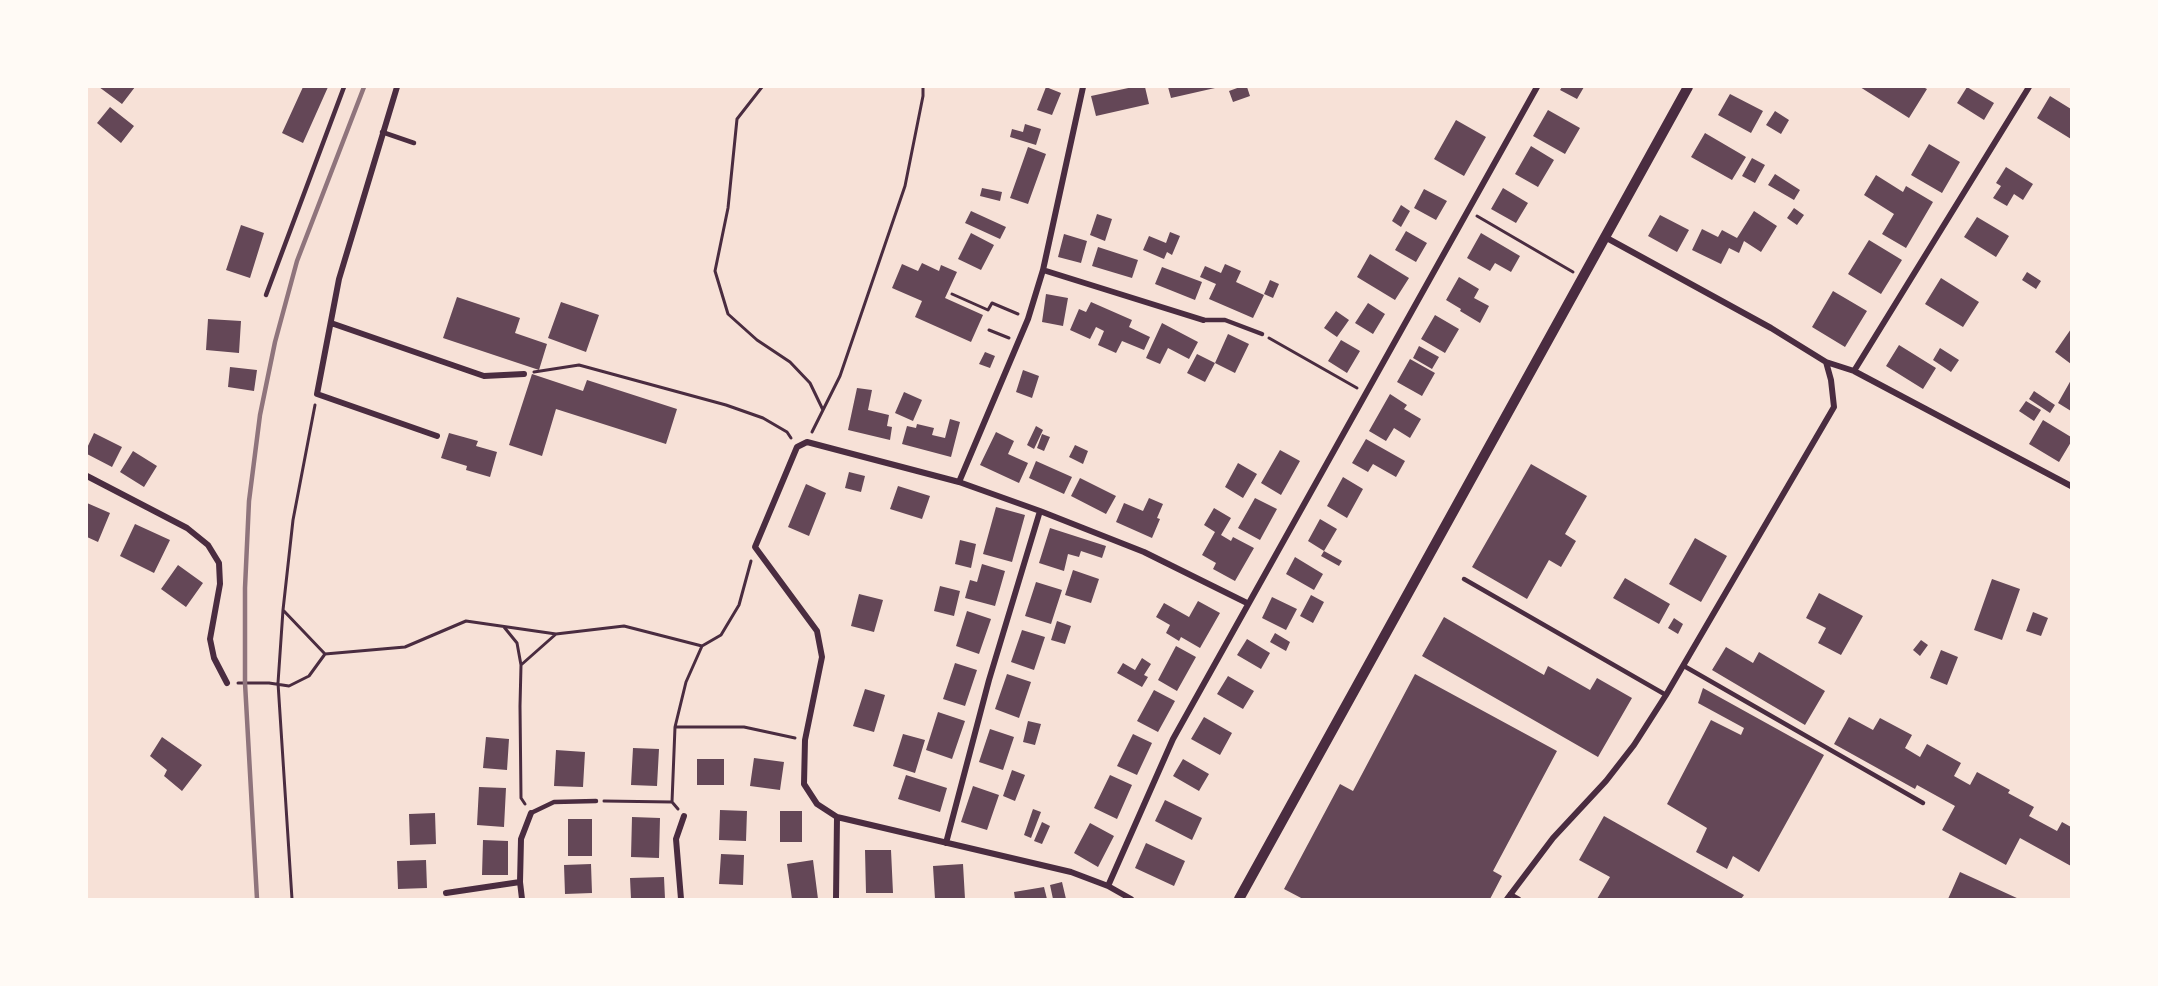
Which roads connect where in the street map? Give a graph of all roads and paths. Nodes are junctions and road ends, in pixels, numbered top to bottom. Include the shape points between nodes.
1 (344, 87) edge
2 (397, 87) edge
3 (762, 87) edge
4 (923, 87) edge
5 (1083, 87) edge
6 (1537, 87) edge
7 (1688, 87) edge
8 (2029, 87) edge
9 (382, 132) junction
10 (414, 143) dead end
11 (1468, 211) junction
12 (1605, 237) junction
13 (1043, 270) junction
14 (1583, 278) junction
15 (952, 294) dead end
16 (266, 295) dead end
17 (1028, 319) junction
18 (1203, 320) joint
19 (331, 323) junction
20 (989, 330) dead end
21 (1262, 334) joint
22 (1019, 343) junction
23 (1826, 362) junction
24 (1854, 371) junction
25 (524, 374) joint
26 (1366, 393) junction
27 (317, 394) junction
28 (823, 410) junction
29 (437, 436) dead end
30 (807, 442) junction
31 (797, 447) junction
32 (87, 476) edge
33 (959, 482) junction
34 (2071, 486) edge
35 (1040, 511) junction
36 (755, 547) junction
37 (1464, 579) dead end
38 (1247, 603) junction
39 (283, 610) junction
40 (503, 627) junction
41 (556, 634) junction
42 (702, 646) junction
43 (325, 654) junction
44 (521, 665) junction
45 (1684, 666) junction
46 (227, 683) joint
47 (278, 683) junction
48 (1666, 695) junction
49 (675, 727) junction
50 (805, 740) junction
51 (596, 801) joint
52 (1923, 803) dead end
53 (531, 813) junction
54 (684, 816) dead end
55 (837, 817) junction
56 (946, 843) junction
57 (520, 882) junction
58 (1108, 886) junction
59 (446, 893) dead end
60 (1508, 896) edge
61 (1129, 898) edge
62 (292, 899) edge
63 (522, 899) edge
64 (681, 899) edge
65 (836, 899) edge
66 (1239, 899) edge
67 (1519, 899) edge

1 - 16 lane
2 - 9 street
3 - 28 path via 737,118 728,208 715,271 729,314 810,383
4 - 28 path via 905,186 840,376
5 - 13 street
6 - 11 street
7 - 12 street
8 - 24 street
9 - 10 lane
9 - 19 street via 339,279
11 - 14 path
11 - 26 street
12 - 14 street
12 - 23 street
13 - 17 street
13 - 18 street
14 - 66 street
15 - 17 path via 988,310 992,303
17 - 22 street
18 - 21 lane via 1226,320
19 - 25 street via 484,376
19 - 27 street
20 - 22 path
21 - 26 path
22 - 33 street
23 - 24 street
23 - 45 street via 1834,407
24 - 34 street
25 - 31 path via 579,365 763,418 787,432
26 - 38 street
27 - 29 street
27 - 39 path via 293,520
28 - 30 path
30 - 31 street
30 - 33 street
31 - 36 street
32 - 46 street via 187,528 208,545 219,563 220,584 210,639 214,658
33 - 35 street
35 - 38 street via 1144,552
35 - 56 street via 989,680
36 - 42 path via 739,605 721,634
36 - 50 street via 818,631 822,657
37 - 48 lane
38 - 58 street via 1173,739
39 - 43 path
39 - 47 path
40 - 41 path
40 - 43 path via 466,621 405,647
40 - 44 path via 517,643
41 - 42 path via 624,626
41 - 44 path
42 - 49 path via 686,682
43 - 47 path via 309,676 289,686
44 - 53 path via 521,798
45 - 48 street
45 - 52 lane
46 - 47 path
47 - 62 path
48 - 60 street via 1606,781 1553,838
49 - 50 path via 744,727
49 - 51 path via 672,802
50 - 55 street via 804,784 817,804
51 - 53 lane via 554,802
53 - 57 street via 521,839
54 - 64 street via 676,839
55 - 56 street
55 - 65 street
56 - 58 street via 1071,872
57 - 59 street
57 - 63 street
58 - 61 street
60 - 67 lane

